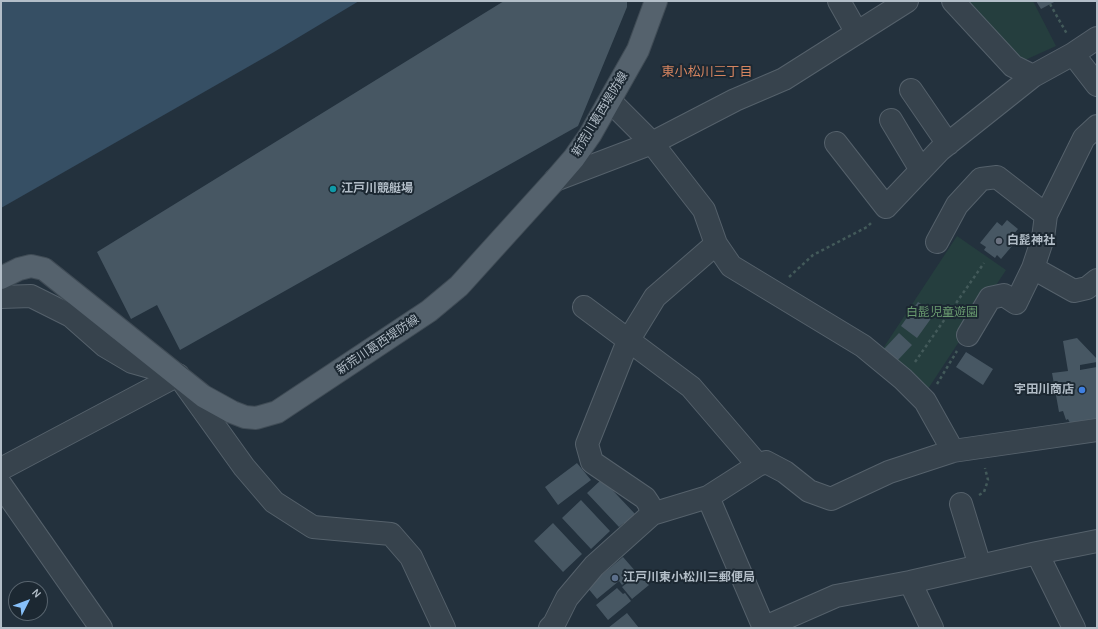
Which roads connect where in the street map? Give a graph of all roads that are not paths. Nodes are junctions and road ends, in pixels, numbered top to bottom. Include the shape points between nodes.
1 (656, 1) edge
2 (839, 1) edge
3 (907, 1) edge
4 (954, 1) edge
5 (857, 33) junction
6 (1097, 38) edge
7 (1075, 53) junction
8 (1033, 76) junction
9 (1097, 85) edge
10 (911, 90) dead end
11 (610, 101) junction
12 (891, 120) dead end
13 (1097, 126) edge
14 (652, 143) junction
15 (836, 143) dead end
16 (948, 144) junction
17 (921, 170) junction
18 (555, 180) junction
19 (1046, 215) junction
20 (937, 242) dead end
21 (716, 244) junction
22 (1033, 268) junction
23 (1, 278) edge
24 (1097, 280) edge
25 (1, 297) edge
26 (584, 307) dead end
27 (968, 335) road end
28 (628, 341) junction
29 (178, 375) junction
30 (1097, 430) edge
31 (953, 451) junction
32 (758, 465) junction
33 (1, 469) edge
34 (1, 485) edge
35 (708, 497) junction
36 (960, 504) road end
37 (9, 512) edge
38 (652, 514) junction
39 (1097, 541) edge
40 (1037, 553) junction
41 (980, 566) junction
42 (910, 582) junction
43 (101, 628) edge
44 (444, 628) edge
45 (550, 628) edge
46 (764, 628) edge
47 (932, 628) edge
48 (1074, 628) edge

1 - 11 main road, 新荒川葛西堤防線 via 638,50
2 - 5 street
3 - 5 street
4 - 8 street via 1013,66
5 - 14 street via 784,79 735,100
6 - 7 street
7 - 8 street
7 - 9 street
8 - 16 street
10 - 16 street
11 - 14 street
11 - 18 main road, 新荒川葛西堤防線 via 574,158
12 - 17 street
13 - 19 street via 1084,138
14 - 18 street
14 - 21 street via 704,210
15 - 17 street via 886,207
16 - 17 street
18 - 29 main road, 新荒川葛西堤防線 via 459,286 429,311 277,412 256,418 245,417 204,396
19 - 20 street via 997,177 981,179 957,205
19 - 22 street via 1043,238
21 - 28 street via 654,297
21 - 31 street via 731,266 863,346 903,379 926,401
22 - 24 street via 1074,292 1087,288
22 - 27 street via 1016,303 1004,295 990,298
23 - 29 main road, 新荒川葛西堤防線 via 31,266 44,269
25 - 29 street via 31,296 71,316 105,346 132,362
26 - 28 street
28 - 32 street via 691,387
28 - 38 street via 587,444 592,462 645,498
29 - 33 street
29 - 44 street via 244,467 274,502 313,527 391,534 411,557
30 - 31 street
31 - 32 street via 889,472 831,500 809,491 785,472 766,462
32 - 35 street
34 - 37 street
35 - 38 street
35 - 46 street
36 - 41 street
37 - 43 street
38 - 45 street via 594,566 567,598
39 - 40 street
40 - 41 street
40 - 48 street
41 - 42 street
42 - 46 street via 836,596
42 - 47 street

